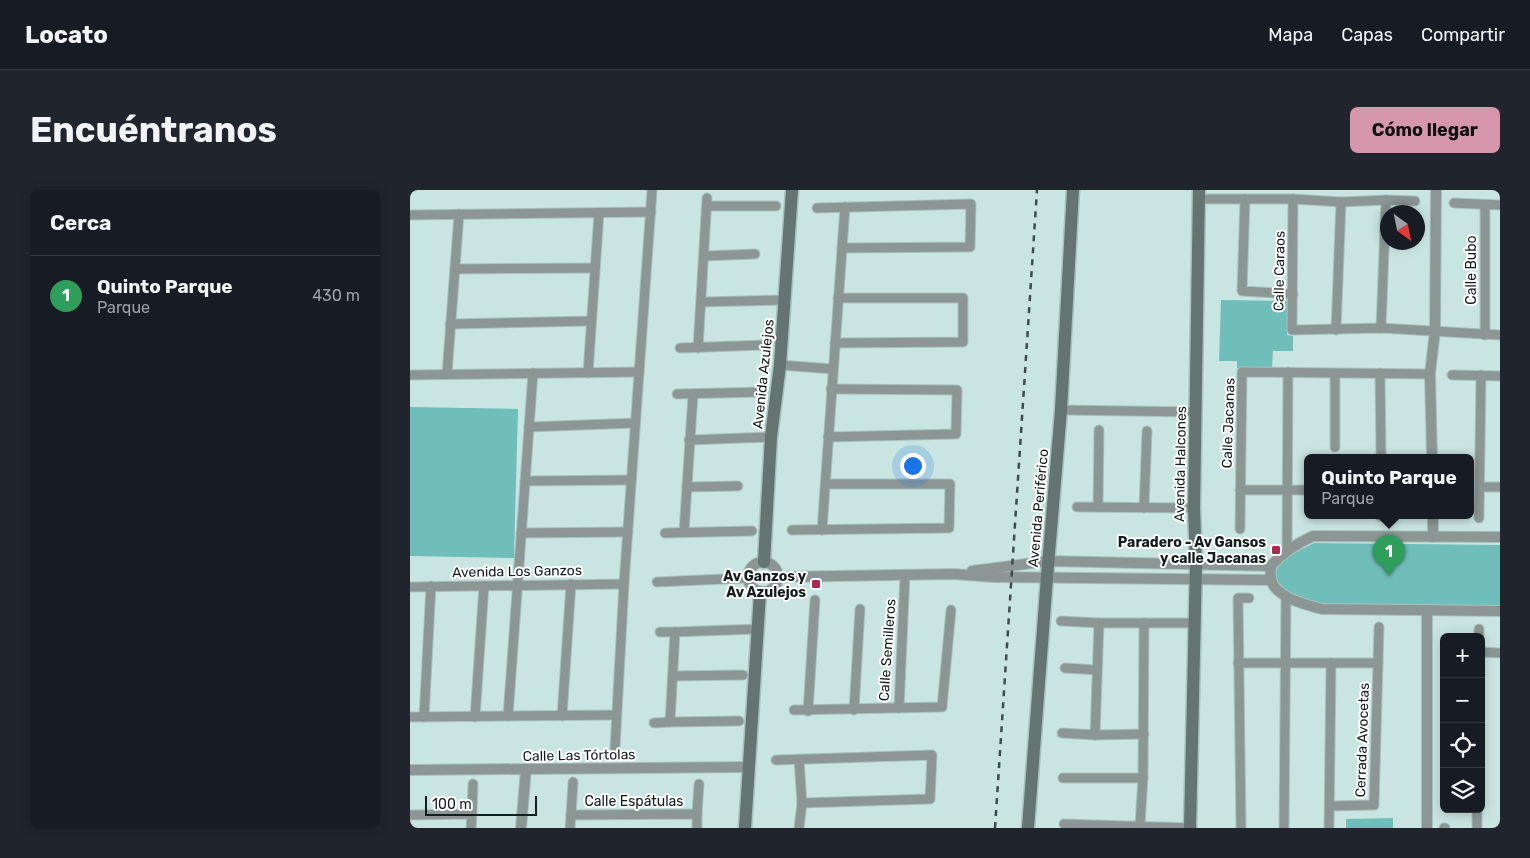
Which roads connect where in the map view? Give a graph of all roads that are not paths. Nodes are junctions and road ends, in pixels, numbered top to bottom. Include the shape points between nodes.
1 (792, 190) edge
2 (1073, 190) edge
3 (1436, 190) edge
4 (652, 191) edge
5 (1202, 196) edge
6 (1293, 199) junction
7 (1246, 200) junction
8 (1386, 200) junction
9 (1341, 202) junction
10 (1415, 202) dead end
11 (1454, 203) dead end
12 (1485, 205) junction
13 (1500, 205) edge
14 (776, 206) dead end
15 (845, 207) junction
16 (817, 208) dead end
17 (651, 212) junction
18 (599, 213) junction
19 (459, 214) junction
20 (410, 215) edge
21 (842, 248) junction
22 (756, 254) dead end
23 (704, 256) junction
24 (595, 268) junction
25 (455, 269) junction
26 (1293, 294) junction
27 (838, 298) junction
28 (779, 300) junction
29 (701, 302) junction
30 (591, 321) junction
31 (450, 324) junction
32 (1381, 328) junction
33 (1336, 330) junction
34 (1435, 331) junction
35 (1485, 335) junction
36 (1500, 335) edge
37 (835, 343) junction
38 (764, 345) dead end
39 (680, 348) dead end
40 (698, 348) junction
41 (786, 365) junction
42 (833, 369) junction
43 (588, 372) junction
44 (639, 372) junction
45 (1288, 372) junction
46 (533, 373) junction
47 (1380, 373) junction
48 (446, 374) junction
49 (1335, 374) junction
50 (1430, 374) junction
51 (410, 375) edge
52 (1452, 375) dead end
53 (1481, 375) junction
54 (1500, 376) edge
55 (832, 389) junction
56 (764, 392) dead end
57 (676, 394) dead end
58 (693, 395) junction
59 (1061, 410) junction
60 (1196, 412) junction
61 (636, 424) junction
62 (529, 427) junction
63 (1099, 430) dead end
64 (1147, 431) dead end
65 (771, 437) junction
66 (828, 437) junction
67 (689, 440) junction
68 (1335, 447) dead end
69 (1381, 454) edge
70 (1432, 454) edge
71 (631, 480) junction
72 (525, 481) junction
73 (826, 484) junction
74 (738, 486) dead end
75 (687, 487) junction
76 (1481, 487) junction
77 (1500, 487) edge
78 (1240, 490) junction
79 (1288, 490) junction
80 (1304, 490) edge
81 (1077, 507) dead end
82 (1098, 507) junction
83 (1144, 508) junction
84 (1194, 508) junction
85 (1480, 518) dead end
86 (1433, 519) edge
87 (1240, 529) dead end
88 (792, 530) dead end
89 (822, 530) junction
90 (752, 531) dead end
91 (628, 532) junction
92 (684, 532) junction
93 (521, 533) junction
94 (665, 533) dead end
95 (1433, 537) junction
96 (1500, 537) edge
97 (1287, 549) junction
98 (1048, 561) junction
99 (764, 562) junction
100 (1196, 564) junction
101 (1019, 565) junction
102 (1271, 566) junction
103 (993, 572) junction
104 (905, 575) junction
105 (1018, 576) junction
106 (778, 577) junction
107 (1047, 577) junction
108 (747, 578) junction
109 (1195, 580) junction
110 (1270, 580) junction
111 (657, 582) dead end
112 (572, 584) junction
113 (624, 584) junction
114 (518, 585) junction
115 (431, 586) junction
116 (484, 586) junction
117 (410, 587) edge
118 (760, 593) junction
119 (1286, 596) junction
120 (1249, 598) dead end
121 (815, 600) dead end
122 (860, 608) dead end
123 (951, 610) dead end
124 (1428, 610) junction
125 (1500, 611) edge
126 (1061, 621) dead end
127 (1099, 623) junction
128 (1144, 623) junction
129 (1194, 623) junction
130 (1379, 627) dead end
131 (758, 629) junction
132 (660, 632) dead end
133 (675, 632) junction
134 (1485, 652) edge
135 (1500, 653) edge
136 (1238, 663) junction
137 (1285, 663) junction
138 (1331, 663) junction
139 (1378, 663) junction
140 (1065, 668) dead end
141 (1097, 670) junction
142 (743, 675) dead end
143 (673, 676) junction
144 (899, 708) junction
145 (794, 710) dead end
146 (854, 710) junction
147 (808, 711) junction
148 (616, 715) junction
149 (508, 716) junction
150 (562, 716) junction
151 (410, 717) edge
152 (424, 717) junction
153 (475, 717) junction
154 (739, 721) dead end
155 (670, 722) junction
156 (654, 723) dead end
157 (1062, 733) dead end
158 (1144, 734) junction
159 (1095, 735) junction
160 (614, 748) dead end
161 (776, 760) dead end
162 (799, 760) junction
163 (749, 767) junction
164 (526, 769) junction
165 (410, 770) edge
166 (1063, 778) dead end
167 (1144, 778) junction
168 (574, 782) dead end
169 (473, 784) dead end
170 (699, 784) dead end
171 (802, 803) junction
172 (1330, 806) junction
173 (1477, 813) edge
174 (472, 814) junction
175 (697, 814) junction
176 (410, 815) edge
177 (571, 815) junction
178 (1064, 824) dead end
179 (1140, 826) junction
180 (471, 828) edge
181 (521, 828) edge
182 (570, 828) edge
183 (697, 828) edge
184 (745, 828) edge
185 (799, 828) edge
186 (1028, 828) edge
187 (1188, 828) edge
188 (1241, 828) edge
189 (1284, 828) edge
190 (1330, 828) edge
191 (1427, 828) edge
192 (1477, 828) edge

1 - 28 main road, Avenida Azulejos
2 - 59 main road, Avenida Periférico
3 - 34 street
4 - 17 street
5 - 7 street
5 - 60 main road, Avenida Halcones
6 - 7 street
6 - 9 street
6 - 26 street, Calle Caraos
7 - 26 street via 1242,291
8 - 9 street
8 - 10 street
8 - 32 street
9 - 33 street
11 - 12 street
12 - 13 street
12 - 35 street, Calle Bubo
14 - 23 street via 707,202
15 - 16 street
15 - 21 street
15 - 21 street via 971,204 970,246
17 - 18 street
17 - 44 street
18 - 19 street
18 - 24 street
19 - 20 street
19 - 25 street
21 - 27 street
22 - 23 street
23 - 29 street
24 - 25 street
24 - 30 street
25 - 31 street
26 - 33 street, Calle Caraos via 1292,330
27 - 37 street
27 - 37 street via 963,298 964,342
28 - 29 street
28 - 41 main road, Avenida Azulejos
29 - 40 street
30 - 31 street
30 - 43 street
31 - 48 street
32 - 33 street, Calle Caraos
32 - 34 street, Calle Caraos
34 - 35 street
34 - 50 street
35 - 36 street
37 - 42 street
38 - 40 street
39 - 40 street
41 - 42 street
41 - 65 main road, Avenida Azulejos
42 - 55 street
43 - 44 street
43 - 46 street
44 - 61 street
45 - 49 street, Calle Jacanas
45 - 78 street, Calle Jacanas via 1242,372
45 - 79 street
46 - 48 street
46 - 62 street
47 - 49 street, Calle Jacanas
47 - 50 street, Calle Jacanas
47 - 69 street
48 - 51 street
49 - 68 street
50 - 70 street
52 - 53 street
53 - 54 street
53 - 76 street
55 - 66 street
55 - 66 street via 957,390 956,434
56 - 58 street
57 - 58 street
58 - 67 street
59 - 60 street
59 - 98 main road, Avenida Periférico
60 - 84 main road, Avenida Halcones
61 - 62 street
61 - 71 street
62 - 72 street
63 - 82 street
64 - 83 street
65 - 67 street
65 - 99 main road, Avenida Azulejos
66 - 73 street
67 - 75 street
71 - 72 street
71 - 91 street
72 - 93 street
73 - 89 street
73 - 89 street via 950,484 949,528
74 - 75 street
75 - 92 street
76 - 77 street
76 - 85 street
78 - 79 street
78 - 87 street, Calle Jacanas
79 - 80 street
79 - 97 street
81 - 82 street
82 - 83 street
83 - 84 street
84 - 100 main road, Avenida Halcones
86 - 95 street
88 - 89 street
90 - 92 street
91 - 93 street
91 - 113 street
92 - 94 street
93 - 114 street
95 - 96 street
95 - 97 street via 1313,536
97 - 102 street
98 - 100 street
98 - 101 street
98 - 107 main road, Avenida Periférico
99 - 106 street via 772,565
99 - 108 street via 750,568
100 - 102 street
100 - 109 main road, Avenida Halcones
101 - 103 street
101 - 105 street
102 - 110 street
103 - 104 street
103 - 105 street
104 - 106 street
104 - 144 street, Calle Semilleros
105 - 107 street
106 - 118 street via 773,589
107 - 109 street
107 - 186 main road, Avenida Periférico
108 - 111 street
108 - 118 street via 752,589
109 - 110 street
109 - 129 main road, Avenida Halcones
110 - 119 street
112 - 113 street, Avenida Los Ganzos
112 - 114 street, Avenida Los Ganzos
112 - 150 street
113 - 148 street
114 - 116 street, Avenida Los Ganzos
114 - 149 street
115 - 116 street, Avenida Los Ganzos
115 - 117 street, Avenida Los Ganzos
115 - 152 street
116 - 153 street
118 - 131 main road
119 - 124 street via 1322,609
119 - 137 street
120 - 136 street via 1238,598
121 - 147 street
122 - 146 street
123 - 144 street via 942,707
124 - 125 street
124 - 191 street
126 - 127 street
127 - 128 street
127 - 141 street
128 - 129 street
128 - 158 street
129 - 187 main road, Avenida Halcones
130 - 139 street, Cerrada Avocetas
131 - 133 street
131 - 163 main road
132 - 133 street
133 - 143 street
134 - 135 street
136 - 137 street, Cerrada Avocetas
136 - 188 street
137 - 138 street, Cerrada Avocetas
137 - 189 street
138 - 139 street, Cerrada Avocetas
138 - 172 street
139 - 172 street, Cerrada Avocetas via 1374,805
140 - 141 street
141 - 159 street
142 - 143 street
143 - 155 street
144 - 146 street, Calle Semilleros
145 - 147 street, Calle Semilleros
146 - 147 street, Calle Semilleros
148 - 150 street
148 - 160 street
149 - 150 street
149 - 153 street
151 - 152 street
152 - 153 street
154 - 155 street
155 - 156 street
157 - 159 street
158 - 159 street
158 - 167 street
161 - 162 street
162 - 171 street
162 - 171 street via 932,756 930,799
163 - 164 street, Calle Las Tórtolas
163 - 184 main road
164 - 165 street, Calle Las Tórtolas
164 - 181 street
166 - 167 street
167 - 179 street
168 - 177 street
169 - 174 street
170 - 175 street
171 - 185 street
172 - 190 street
173 - 192 street
174 - 176 street
174 - 180 street
175 - 177 street, Calle Espátulas
175 - 183 street, Calle Espátulas
177 - 182 street, Calle Espátulas
178 - 179 street
179 - 187 street

